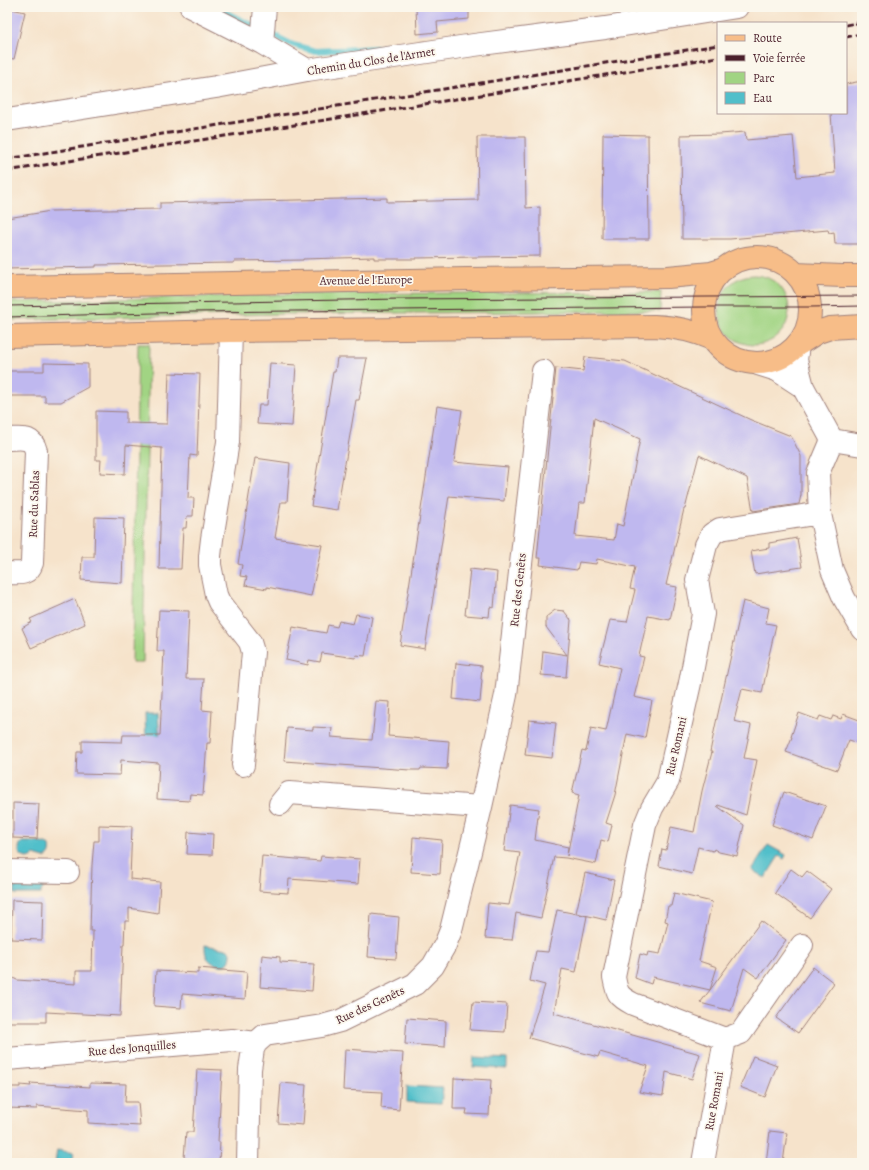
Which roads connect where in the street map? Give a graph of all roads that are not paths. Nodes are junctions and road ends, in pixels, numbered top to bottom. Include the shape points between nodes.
1 (192, 7) edge
2 (265, 7) edge
3 (737, 7) edge
4 (262, 43) junction
5 (308, 70) junction
6 (7, 120) edge
7 (724, 268) junction
8 (796, 274) junction
9 (862, 276) edge
10 (7, 287) edge
11 (862, 326) edge
12 (231, 331) junction
13 (7, 336) edge
14 (712, 339) junction
15 (798, 344) junction
16 (758, 364) junction
17 (543, 371) dead end
18 (803, 387) junction
19 (7, 439) edge
20 (832, 440) junction
21 (862, 445) edge
22 (820, 514) junction
23 (7, 573) edge
24 (862, 629) edge
25 (243, 765) dead end
26 (280, 804) dead end
27 (481, 807) junction
28 (7, 871) edge
29 (68, 872) dead end
30 (802, 945) dead end
31 (725, 1039) junction
32 (256, 1043) junction
33 (7, 1059) edge
34 (248, 1163) edge
35 (703, 1163) edge

1 - 4 street
2 - 4 street
3 - 5 street, Chemin du Clos de l'Armet
4 - 5 street
5 - 6 street, Chemin du Clos de l'Armet
7 - 8 main road via 753,257 769,258 784,264
7 - 10 main road, Avenue de l'Europe via 711,273 668,277 468,278
7 - 14 main road via 712,281 705,297 705,324
8 - 9 main road
8 - 15 main road via 804,284 811,307 806,333
11 - 15 main road via 830,328
12 - 13 main road
12 - 14 main road via 654,326 678,328 700,333
12 - 25 street via 228,442 210,565 219,602 250,642 253,652
14 - 16 main road via 724,352 740,361
15 - 16 main road via 780,359
15 - 18 street via 796,360
16 - 18 street via 777,370
17 - 27 street, Rue des Genêts via 506,695
18 - 20 street
19 - 23 street, Rue du Sablas via 32,441 36,451 32,563 27,572
20 - 21 street
20 - 22 street via 818,473
22 - 24 street via 832,570
22 - 31 street, Rue Romani via 720,529 712,534 706,545 697,580 703,614 690,683 668,781 645,825 614,977 621,998
26 - 27 street via 289,793
27 - 32 street, Rue des Genêts via 451,930 446,945 433,966 415,984 340,1021 265,1035
28 - 29 street
30 - 31 street via 742,1033
31 - 35 street, Rue Romani
32 - 33 street, Rue des Jonquilles via 232,1040
32 - 34 street via 250,1070

